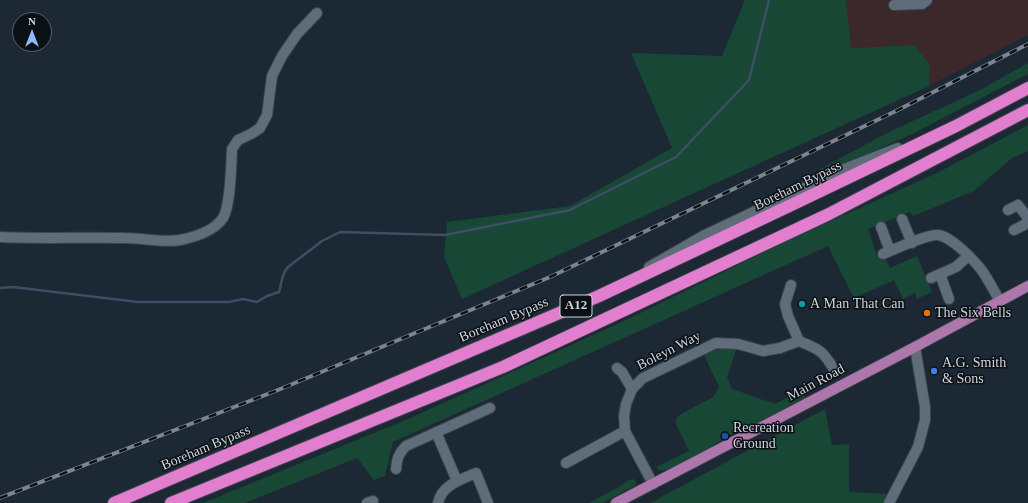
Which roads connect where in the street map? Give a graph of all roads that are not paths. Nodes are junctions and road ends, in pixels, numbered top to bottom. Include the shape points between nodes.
1 (927, 0) edge
2 (894, 5) dead end
3 (317, 13) dead end
4 (1028, 88) edge
5 (1028, 110) edge
6 (1008, 210) dead end
7 (902, 219) dead end
8 (1027, 224) edge
9 (881, 227) dead end
10 (1014, 230) dead end
11 (0, 237) edge
12 (912, 243) junction
13 (968, 256) junction
14 (791, 285) dead end
15 (1028, 286) edge
16 (949, 298) dead end
17 (1000, 301) junction
18 (799, 341) junction
19 (915, 347) junction
20 (617, 368) dead end
21 (835, 371) dead end
22 (632, 389) junction
23 (490, 408) dead end
24 (626, 431) junction
25 (436, 432) junction
26 (566, 462) dead end
27 (396, 469) dead end
28 (457, 481) junction
29 (653, 484) junction
30 (114, 503) edge
31 (171, 503) edge
32 (438, 503) edge
33 (488, 503) edge
34 (616, 503) edge
35 (889, 503) edge

1 - 2 street via 922,4
3 - 11 street via 297,34 272,76 268,115 260,128 238,140 232,148 227,208 223,218 214,227 179,240
4 - 30 highway, Boreham Bypass / A12 via 787,208 599,296
5 - 31 highway, A12 via 829,214 503,367
6 - 8 street via 1018,205
7 - 12 street
8 - 10 street
9 - 12 street via 887,252
12 - 13 street via 938,235 949,240
13 - 16 street via 956,267 935,276
13 - 17 street via 983,271
14 - 18 street via 785,304
15 - 17 main road, Main Road
17 - 19 main road, Main Road
18 - 21 street via 826,355
18 - 22 street, Boleyn Way via 763,351 738,344 716,343 643,378
19 - 29 main road, Main Road
19 - 35 street via 925,420 918,447
20 - 22 street
22 - 24 street, Boleyn Way via 624,416
23 - 25 street
24 - 26 street
24 - 29 street, Boleyn Way
25 - 27 street via 406,446 396,459
25 - 28 street
28 - 32 street via 440,494
28 - 33 street via 476,474
29 - 34 main road, Main Road

